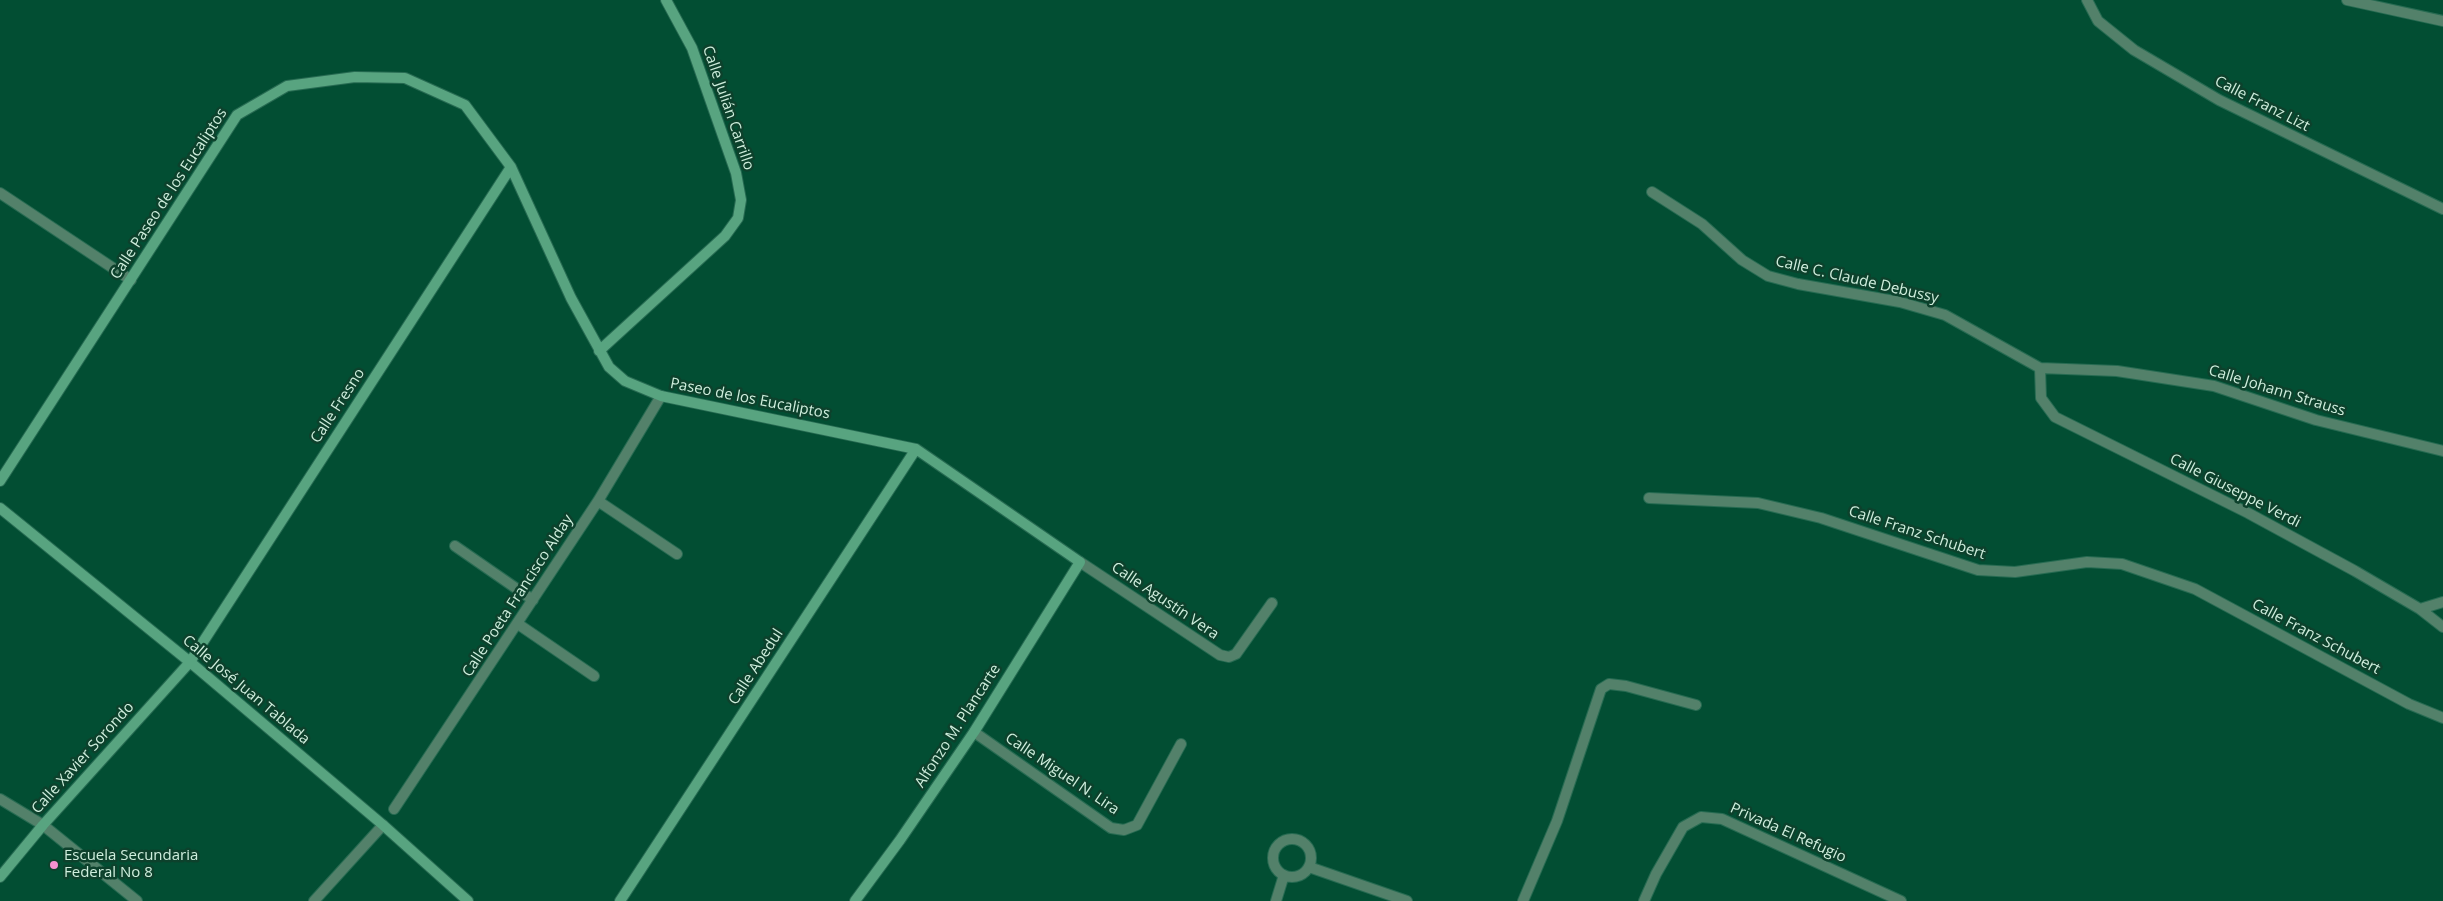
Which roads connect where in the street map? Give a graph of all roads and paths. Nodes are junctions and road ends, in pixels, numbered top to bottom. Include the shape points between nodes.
1 (666, 0) edge
2 (2087, 0) edge
3 (2347, 0) edge
4 (2443, 21) edge
5 (512, 167) junction
6 (0, 192) edge
7 (1652, 192) dead end
8 (2443, 210) edge
9 (131, 280) junction
10 (599, 351) junction
11 (2040, 368) junction
12 (661, 396) junction
13 (916, 449) junction
14 (2443, 451) edge
15 (0, 481) edge
16 (1649, 498) dead end
17 (598, 501) junction
18 (0, 508) edge
19 (455, 546) dead end
20 (677, 554) dead end
21 (1080, 562) junction
22 (533, 600) junction
23 (2443, 602) edge
24 (1272, 603) dead end
25 (2420, 609) junction
26 (518, 624) junction
27 (2443, 627) edge
28 (190, 662) junction
29 (594, 676) dead end
30 (1696, 705) dead end
31 (2443, 718) edge
32 (974, 732) junction
33 (1181, 744) dead end
34 (0, 799) edge
35 (394, 809) dead end
36 (43, 825) junction
37 (383, 825) junction
38 (1309, 867) junction
39 (1284, 874) junction
40 (0, 877) edge
41 (137, 901) edge
42 (314, 901) edge
43 (468, 901) edge
44 (620, 901) edge
45 (855, 901) edge
46 (1276, 901) edge
47 (1407, 901) edge
48 (1523, 901) edge
49 (1644, 901) edge
50 (1901, 901) edge

1 - 10 street, Calle Julián Carrillo via 692,48 736,173 741,200 738,218 725,236
2 - 8 street, Calle Franz Lizt via 2098,21 2134,50 2219,100
3 - 4 street
5 - 9 street, Calle Paseo de los Eucaliptos via 464,105 405,78 355,77 287,86 237,115
5 - 10 street, Paseo de los Eucaliptos via 571,298
5 - 28 street, Calle Fresno
6 - 9 street
7 - 11 street, Calle C. Claude Debussy via 1702,224 1742,260 1768,276 1900,302 1945,315
9 - 15 street, Calle Paseo de los Eucaliptos
10 - 12 street, Paseo de los Eucaliptos via 608,367 625,381
11 - 14 street, Calle Johann Strauss via 2117,371 2214,386 2316,420
11 - 25 street, Calle Giuseppe Verdi via 2041,398 2055,417 2248,513
12 - 13 street, Paseo de los Eucaliptos
12 - 17 street, Calle Poeta Francisco Alday
13 - 21 street, Paseo de los Eucaliptos
13 - 44 street, Calle Abedul
16 - 31 street, Calle Franz Schubert via 1758,503 1821,518 1978,570 2015,572 2087,562 2122,564 2195,589 2408,704
17 - 20 street
17 - 22 street, Calle Poeta Francisco Alday
18 - 28 street, Calle José Juan Tablada
19 - 22 street
21 - 24 street, Calle Agustín Vera via 1220,655 1229,657 1236,654
21 - 32 street, Alfonzo M. Plancarte
22 - 26 street, Calle Poeta Francisco Alday
23 - 25 street
25 - 27 street, Calle Giuseppe Verdi
26 - 29 street
26 - 35 street, Calle Poeta Francisco Alday
28 - 36 street, Calle Xavier Sorondo
28 - 37 street, Calle José Juan Tablada
30 - 48 street via 1626,686 1609,684 1601,689 1557,821
32 - 33 street, Calle Miguel N. Lira via 1111,828 1124,830 1137,825
32 - 45 street, Alfonzo M. Plancarte
34 - 36 street
36 - 40 street, Calle Xavier Sorondo
36 - 41 street
37 - 42 street
37 - 43 street, Calle José Juan Tablada
38 - 39 street via 1300,875
38 - 39 street via 1309,849 1300,841 1288,840 1278,846 1274,857 1277,869
38 - 47 street
39 - 46 street
49 - 50 street, Privada El Refugio via 1683,827 1701,818 1722,818

